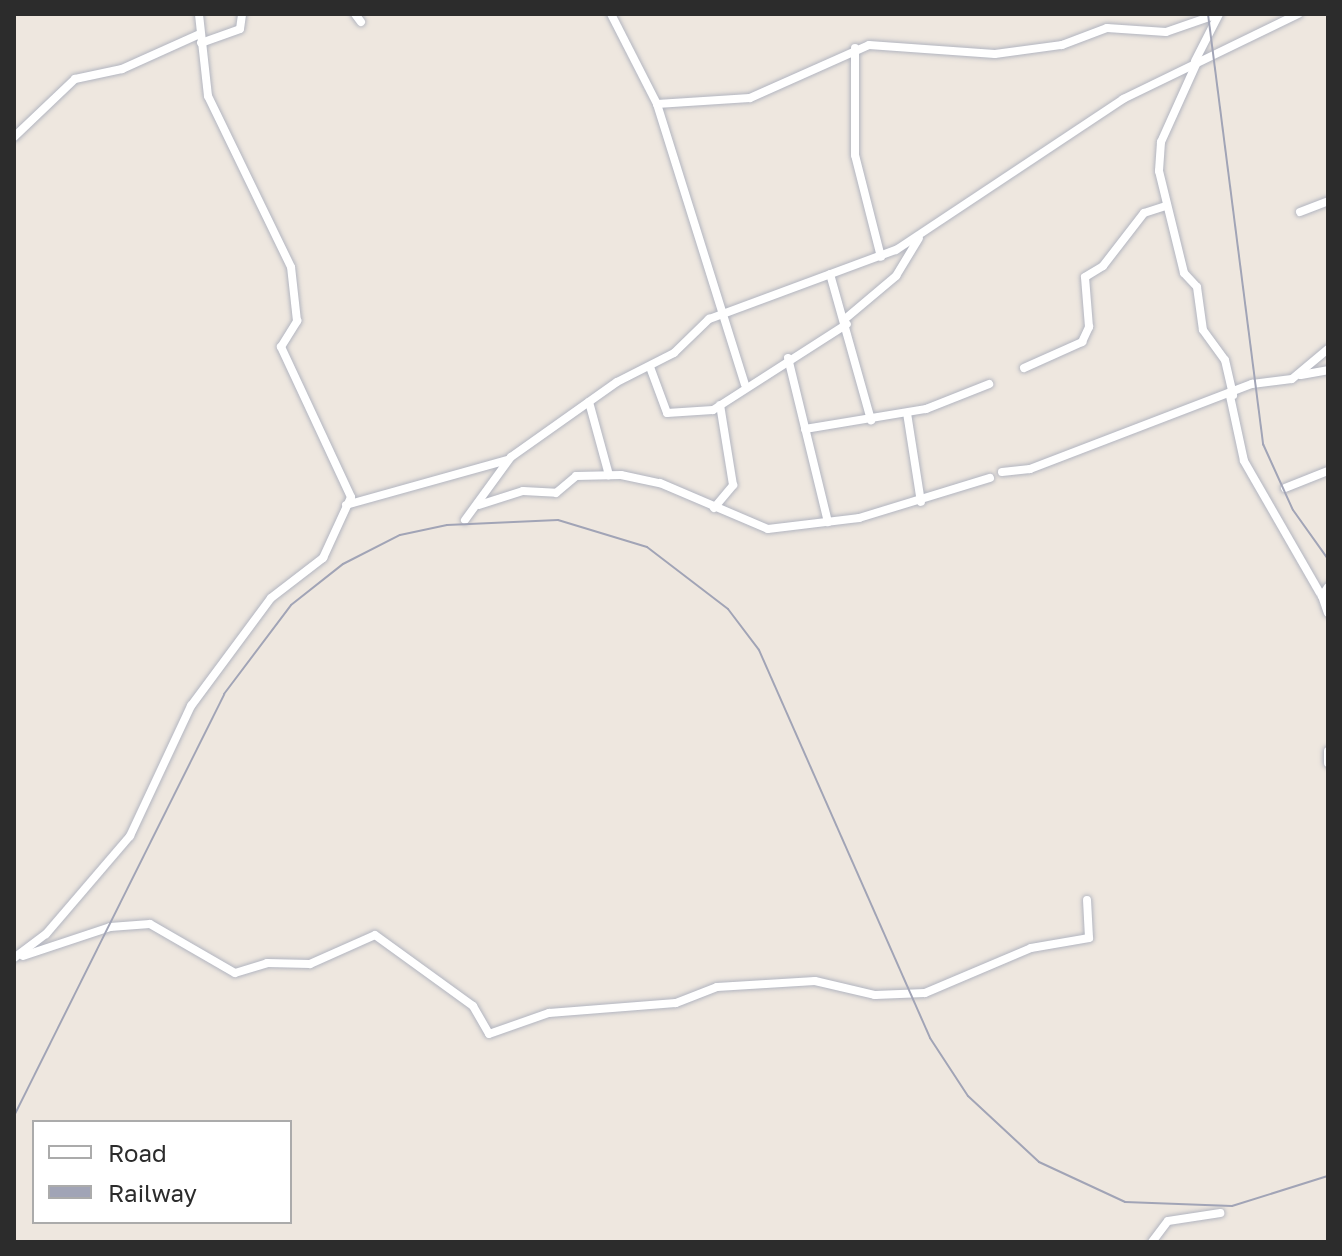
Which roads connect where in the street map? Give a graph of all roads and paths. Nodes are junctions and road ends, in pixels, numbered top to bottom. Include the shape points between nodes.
1 (199, 14) edge
2 (242, 14) edge
3 (611, 14) edge
4 (1218, 14) edge
5 (1298, 14) edge
6 (200, 39) junction
7 (855, 48) junction
8 (1196, 61) junction
9 (657, 104) junction
10 (14, 137) edge
11 (1328, 201) edge
12 (1165, 206) junction
13 (1300, 212) dead end
14 (919, 237) junction
15 (881, 257) junction
16 (830, 274) junction
17 (721, 314) junction
18 (846, 321) junction
19 (1328, 349) edge
20 (788, 358) junction
21 (650, 367) junction
22 (1024, 368) dead end
23 (1328, 370) edge
24 (1299, 375) junction
25 (745, 384) junction
26 (989, 384) dead end
27 (1231, 395) junction
28 (589, 402) junction
29 (720, 405) junction
30 (907, 413) junction
31 (892, 416) junction
32 (871, 420) junction
33 (909, 428) junction
34 (805, 429) junction
35 (507, 460) junction
36 (1328, 471) edge
37 (1002, 472) dead end
38 (609, 475) junction
39 (990, 478) dead end
40 (1285, 488) dead end
41 (921, 502) junction
42 (346, 505) junction
43 (479, 505) junction
44 (714, 508) junction
45 (465, 520) dead end
46 (828, 522) junction
47 (1324, 590) edge
48 (1328, 613) edge
49 (1328, 751) edge
50 (1328, 763) edge
51 (1087, 900) dead end
52 (19, 957) edge
53 (1220, 1213) dead end
54 (1152, 1242) edge

1 - 6 street
2 - 6 street via 240,29
3 - 9 street
4 - 7 street via 1178,30 1107,28 1062,45 995,54
4 - 8 street
5 - 8 street
6 - 10 street via 66,84
6 - 42 street via 208,96 291,267 297,321 281,347 347,481
7 - 9 street via 750,98
7 - 15 street via 855,155
8 - 12 street via 1158,155
8 - 14 street via 1031,155
9 - 17 street
11 - 13 street
12 - 22 street via 1144,213 1103,266 1085,277 1089,327 1082,342
12 - 27 street via 1184,273 1197,287 1203,330 1225,360
14 - 15 street
14 - 18 street via 896,276
15 - 16 street
16 - 17 street
16 - 18 street
17 - 21 street
17 - 25 street
18 - 20 street
18 - 32 street
19 - 24 street
20 - 25 street
20 - 34 street
21 - 28 street
21 - 29 street via 667,413
23 - 24 street
24 - 27 street
25 - 29 street
26 - 30 street
27 - 37 street via 1030,469
27 - 47 street via 1244,461
28 - 35 street
28 - 38 street
29 - 44 street via 733,485
30 - 31 street
30 - 33 street
31 - 32 street
31 - 33 street
32 - 34 street
33 - 41 street
34 - 46 street
35 - 42 street
35 - 43 street
36 - 40 street
38 - 43 street via 576,476 556,493 523,491
38 - 44 street via 651,480
39 - 41 street
41 - 46 street
42 - 52 street via 323,558 271,598 196,698 168,742 130,836
43 - 45 street
44 - 46 street via 768,529
47 - 48 street
49 - 50 street
51 - 52 street via 1089,938 1031,948 925,993 875,995 812,981 717,987 676,1003 549,1013 489,1034 473,1006 375,935 310,964 267,963 235,973 150,924 110,927
53 - 54 street via 1168,1221

